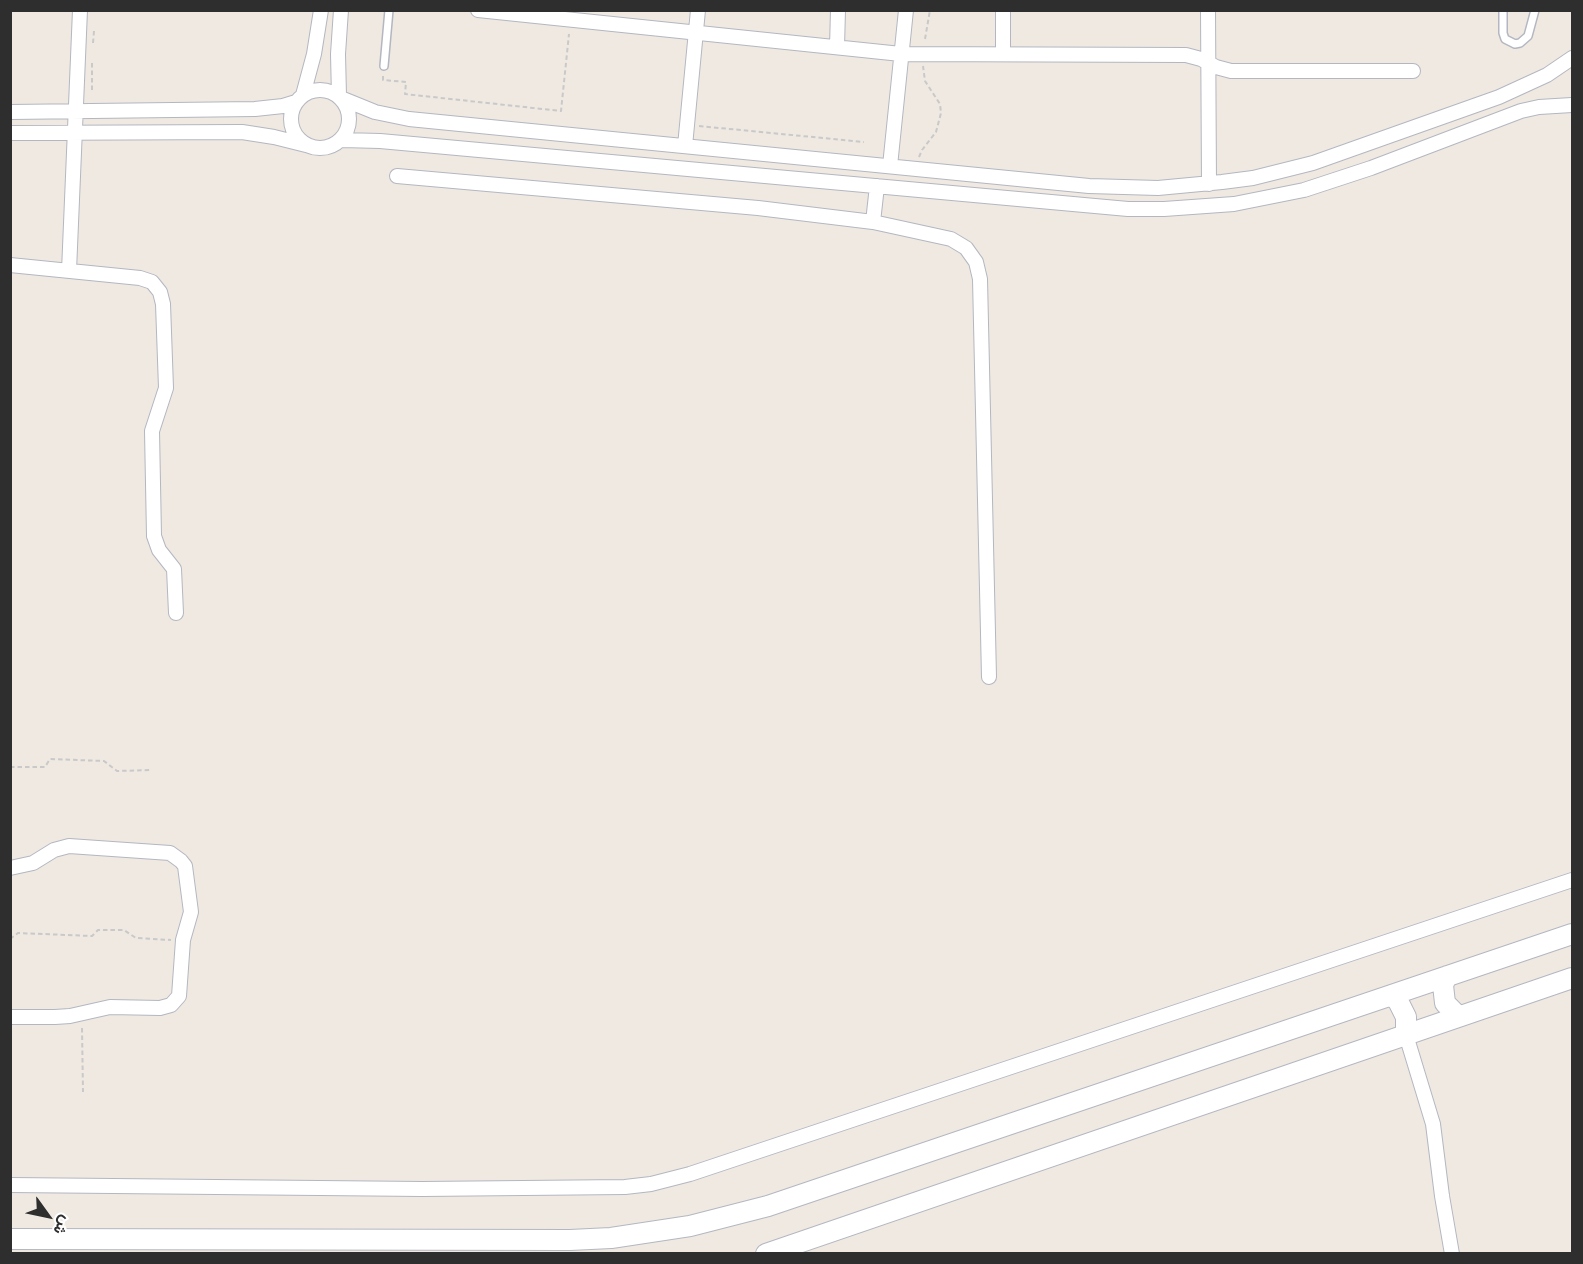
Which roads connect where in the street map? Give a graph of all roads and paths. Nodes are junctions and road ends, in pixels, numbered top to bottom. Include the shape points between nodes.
1 (80, 10) edge
2 (321, 10) edge
3 (341, 10) edge
4 (389, 10) edge
5 (698, 10) edge
6 (838, 10) edge
7 (906, 10) edge
8 (930, 10) edge
9 (1003, 10) edge
10 (1208, 10) edge
11 (1503, 10) edge
12 (1535, 10) edge
13 (484, 11) edge
14 (571, 20) junction
15 (696, 32) junction
16 (837, 47) junction
17 (901, 54) junction
18 (924, 54) junction
19 (1003, 54) junction
20 (1572, 57) edge
21 (1209, 62) junction
22 (384, 66) joint
23 (1413, 71) dead end
24 (341, 98) junction
25 (299, 99) junction
26 (1572, 105) edge
27 (76, 111) junction
28 (10, 112) edge
29 (687, 125) junction
30 (75, 132) junction
31 (10, 133) edge
32 (342, 140) junction
33 (864, 142) dead end
34 (306, 145) junction
35 (685, 146) junction
36 (890, 166) junction
37 (917, 169) junction
38 (397, 176) dead end
39 (1209, 184) junction
40 (877, 186) junction
41 (873, 222) junction
42 (10, 265) edge
43 (69, 271) junction
44 (176, 613) dead end
45 (989, 677) dead end
46 (10, 767) edge
47 (152, 770) dead end
48 (10, 868) edge
49 (1572, 880) edge
50 (1572, 934) edge
51 (10, 939) edge
52 (183, 940) junction
53 (1447, 976) junction
54 (1572, 978) edge
55 (1392, 996) junction
56 (82, 1013) junction
57 (1458, 1016) junction
58 (10, 1017) edge
59 (1406, 1035) junction
60 (83, 1092) dead end
61 (10, 1185) edge
62 (10, 1239) edge
63 (766, 1254) edge
64 (1452, 1254) edge

1 - 27 street
2 - 25 street via 315,54
3 - 24 street
4 - 22 lane
5 - 15 street
6 - 16 street
7 - 17 street
8 - 18 path
9 - 19 street
10 - 21 street
11 - 12 lane via 1505,39 1515,44 1528,36
13 - 14 street
14 - 15 street
14 - 22 path via 561,111 405,94 406,82 383,80
15 - 16 street
15 - 29 street
16 - 17 street
17 - 18 street
17 - 36 street
18 - 19 street
18 - 37 path via 923,76 940,104 941,113 936,132 921,152
19 - 21 street via 1186,55
20 - 39 street via 1547,75 1499,98 1313,163
21 - 23 street via 1231,71
21 - 39 street
24 - 25 street via 321,89
24 - 32 street via 350,115
24 - 35 street via 375,112 409,119
25 - 27 street via 269,109
25 - 34 street via 291,121 293,131
26 - 40 street via 1521,111 1337,180 1234,204 1128,209
27 - 28 street
27 - 30 street
29 - 33 path
29 - 35 street
30 - 31 street
30 - 34 street via 242,132
30 - 43 street
32 - 34 street via 325,149
32 - 40 street
35 - 36 street
36 - 37 street
37 - 39 street via 1101,187
38 - 41 street
40 - 41 street
41 - 45 street via 951,239 972,255 979,271
42 - 43 street
43 - 44 street via 146,279 162,298 166,388 152,431 154,536 174,569
46 - 47 path via 45,767 51,759 104,761 117,771
48 - 52 street via 33,863 69,846 170,853 181,861 187,873 191,912
49 - 61 street via 651,1184 422,1189
50 - 53 street
51 - 52 path via 18,933 92,936 98,930 124,930 136,938
52 - 56 street via 180,990 171,1005 110,1007
53 - 55 street
53 - 57 street via 1443,985 1445,1003
54 - 57 street
55 - 59 street via 1406,1017
55 - 62 street via 768,1206 651,1233 570,1240
56 - 58 street
56 - 60 path
57 - 59 street
59 - 63 street
59 - 64 street via 1433,1124

